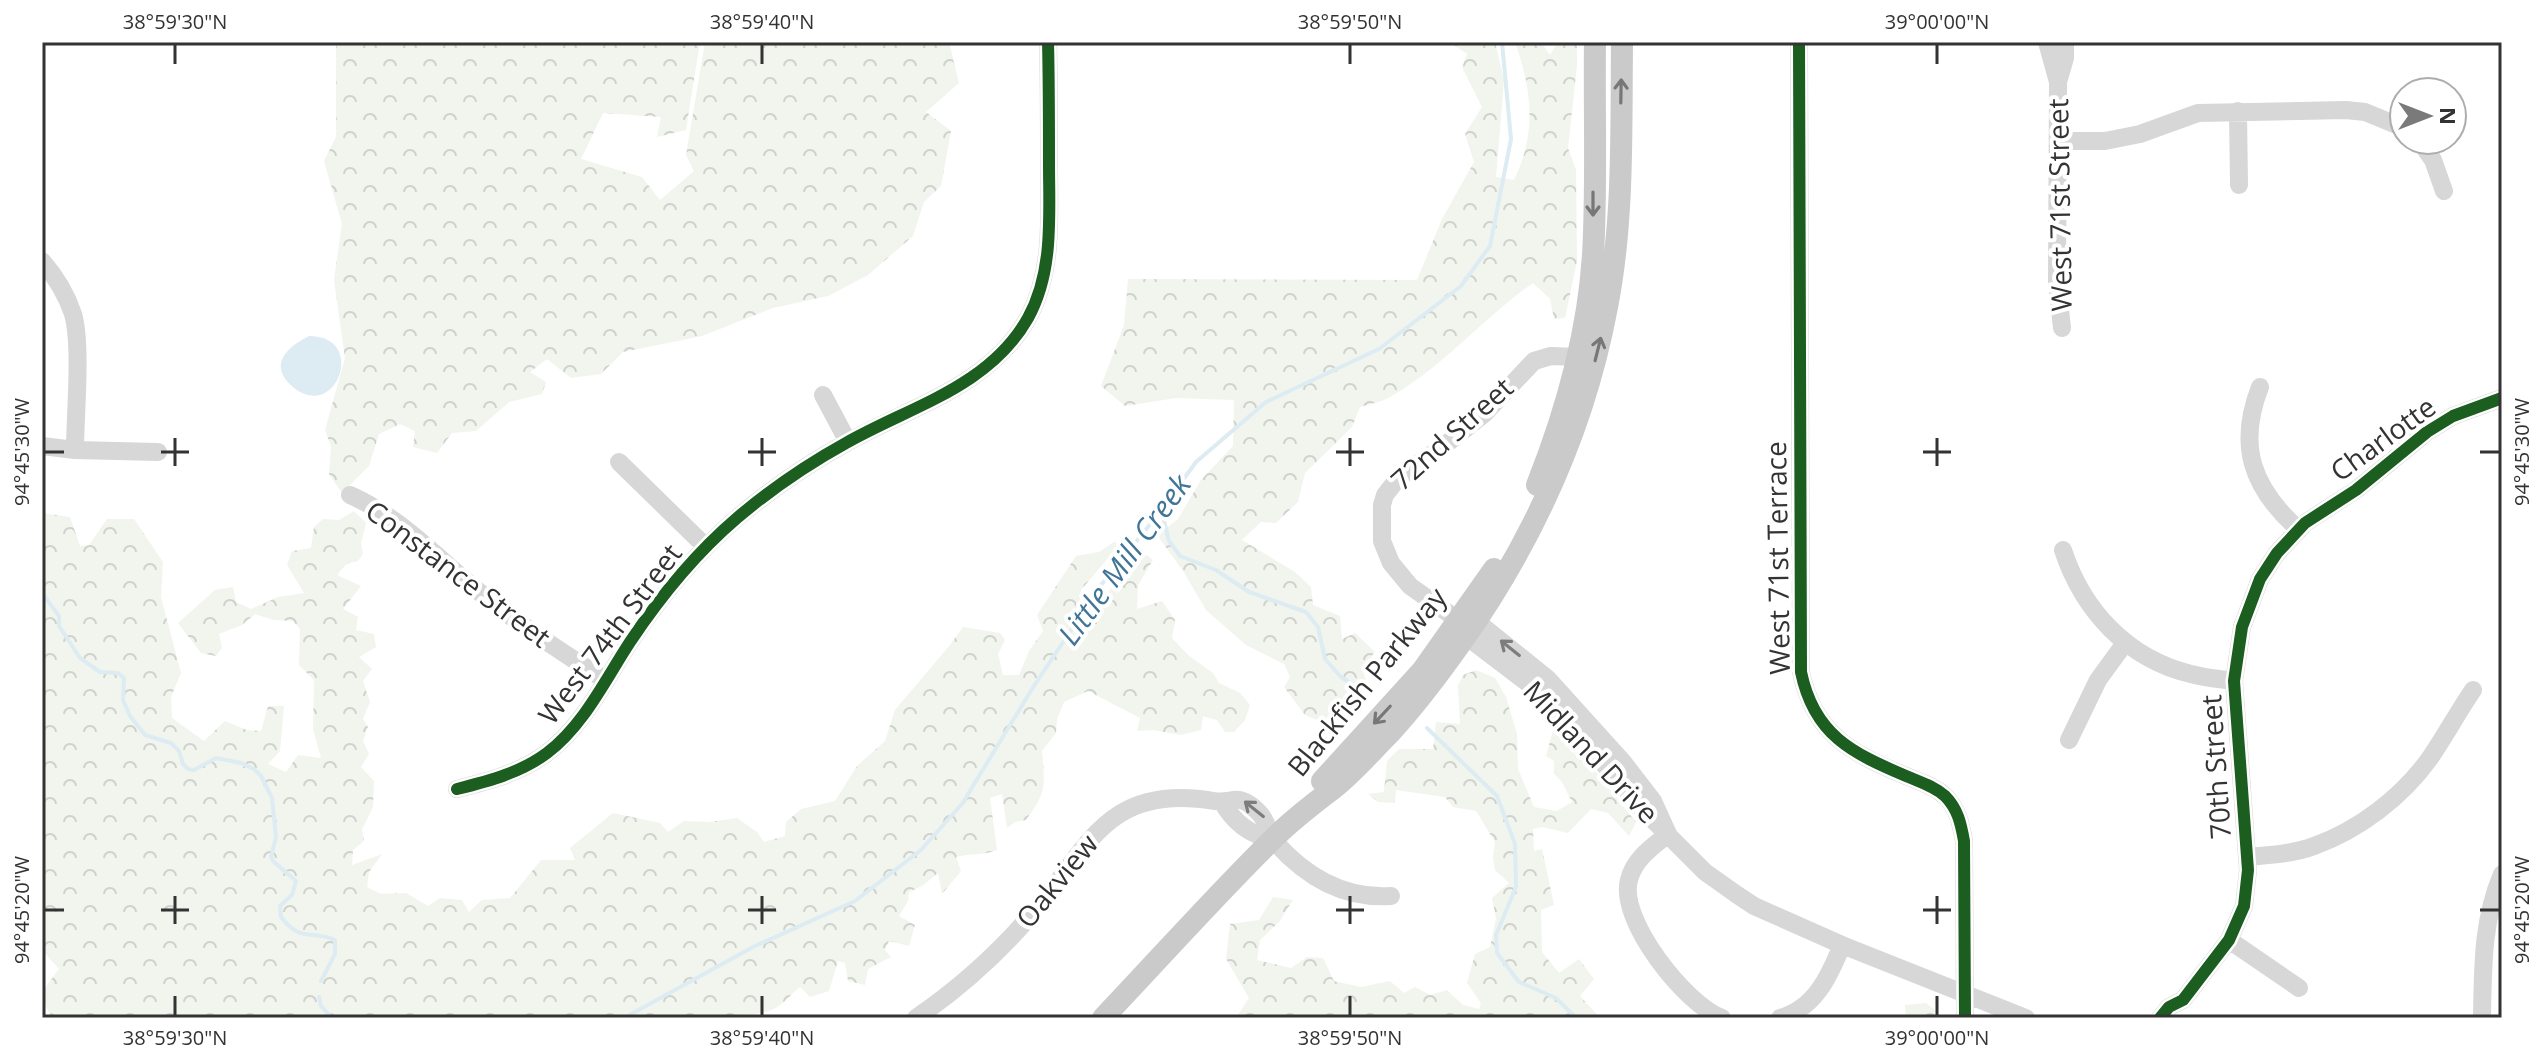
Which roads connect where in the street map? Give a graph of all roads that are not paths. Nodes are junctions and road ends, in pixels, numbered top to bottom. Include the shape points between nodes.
1 (1048, 42) edge
2 (1595, 42) edge
3 (1622, 42) edge
4 (1799, 42) edge
5 (2047, 42) edge
6 (2065, 42) edge
7 (2058, 82) junction
8 (2238, 111) junction
9 (2388, 121) edge
10 (2059, 141) junction
11 (2430, 156) edge
12 (2239, 185) dead end
13 (2444, 191) dead end
14 (42, 261) edge
15 (2062, 328) dead end
16 (1578, 357) junction
17 (2260, 387) dead end
18 (823, 395) dead end
19 (2502, 398) edge
20 (848, 442) junction
21 (42, 446) edge
22 (75, 450) junction
23 (158, 452) dead end
24 (619, 462) dead end
25 (350, 495) dead end
26 (2299, 530) junction
27 (706, 547) junction
28 (2063, 550) dead end
29 (1467, 626) junction
30 (2125, 643) junction
31 (605, 680) junction
32 (2234, 681) junction
33 (2473, 690) dead end
34 (2069, 740) dead end
35 (457, 789) dead end
36 (1668, 834) junction
37 (1273, 839) junction
38 (2247, 857) junction
39 (2502, 874) edge
40 (1391, 896) dead end
41 (2229, 940) junction
42 (1842, 945) junction
43 (2299, 988) dead end
44 (1965, 992) junction
45 (2181, 1009) edge
46 (916, 1018) edge
47 (1103, 1018) edge
48 (1722, 1018) edge
49 (1780, 1018) edge
50 (1965, 1018) edge
51 (2026, 1018) edge
52 (2160, 1018) edge
53 (2482, 1018) edge

1 - 20 street, West 74th Street via 1048,249 1030,315 1016,337 976,375
2 -> 16 main road, Blackfish Parkway via 1593,255
29 -> 3 main road, Blackfish Parkway via 1504,580 1548,496 1598,351 1619,217
4 - 44 street, West 71st Terrace via 1801,672 1810,704 1847,749 1935,788 1959,815 1964,841
5 - 7 street, West 71st Street
6 - 7 street, West 71st Street
7 - 10 street, West 71st Street
8 - 9 street via 2346,110
8 - 10 street via 2198,113 2123,138
8 - 12 street
10 - 15 street, West 71st Street via 2057,282
11 - 13 street
14 - 22 street via 59,281 74,317
16 - 29 main road, Blackfish Parkway via 1531,499
16 - 29 street, 72nd Street via 1534,361 1484,414 1399,477 1385,495 1380,516 1384,552 1410,586
17 - 26 street via 2248,426 2255,474 2270,501
18 - 20 street
19 - 26 street, Charlotte via 2427,432
20 - 27 street, West 74th Street via 762,498
21 - 22 street
22 - 23 street
24 - 27 street
25 - 31 street, Constance Street via 404,526 478,592
26 - 32 street, 70th Street via 2277,553 2255,590 2242,627
27 - 31 street, West 74th Street via 651,612
28 - 30 street via 2078,586
29 - 36 street, Midland Drive via 1546,697
29 - 37 main road, Blackfish Parkway
30 - 32 street via 2178,670
30 - 34 street via 2098,680
31 - 35 street, West 74th Street via 569,733 546,753 519,770
32 - 38 street, 70th Street
33 - 38 street via 2415,776 2361,823 2314,846
36 - 42 street, Midland Drive via 1705,872 1754,906
36 - 48 street via 1632,870 1630,912 1685,992
37 - 40 street, Oakview via 1343,892
37 - 46 street, Oakview via 1255,836 1222,802 1186,796 1129,808 1091,836 1042,902 959,988
37 - 47 main road, Blackfish Parkway
38 - 41 street, 70th Street via 2244,906
39 - 53 street via 2484,937
41 - 43 street
41 - 45 street, 70th Street
42 - 44 street, Midland Drive
42 - 49 street via 1816,995 1798,1012
44 - 50 street
44 - 51 street, Midland Drive
45 - 52 street, 70th Street via 2169,1007

